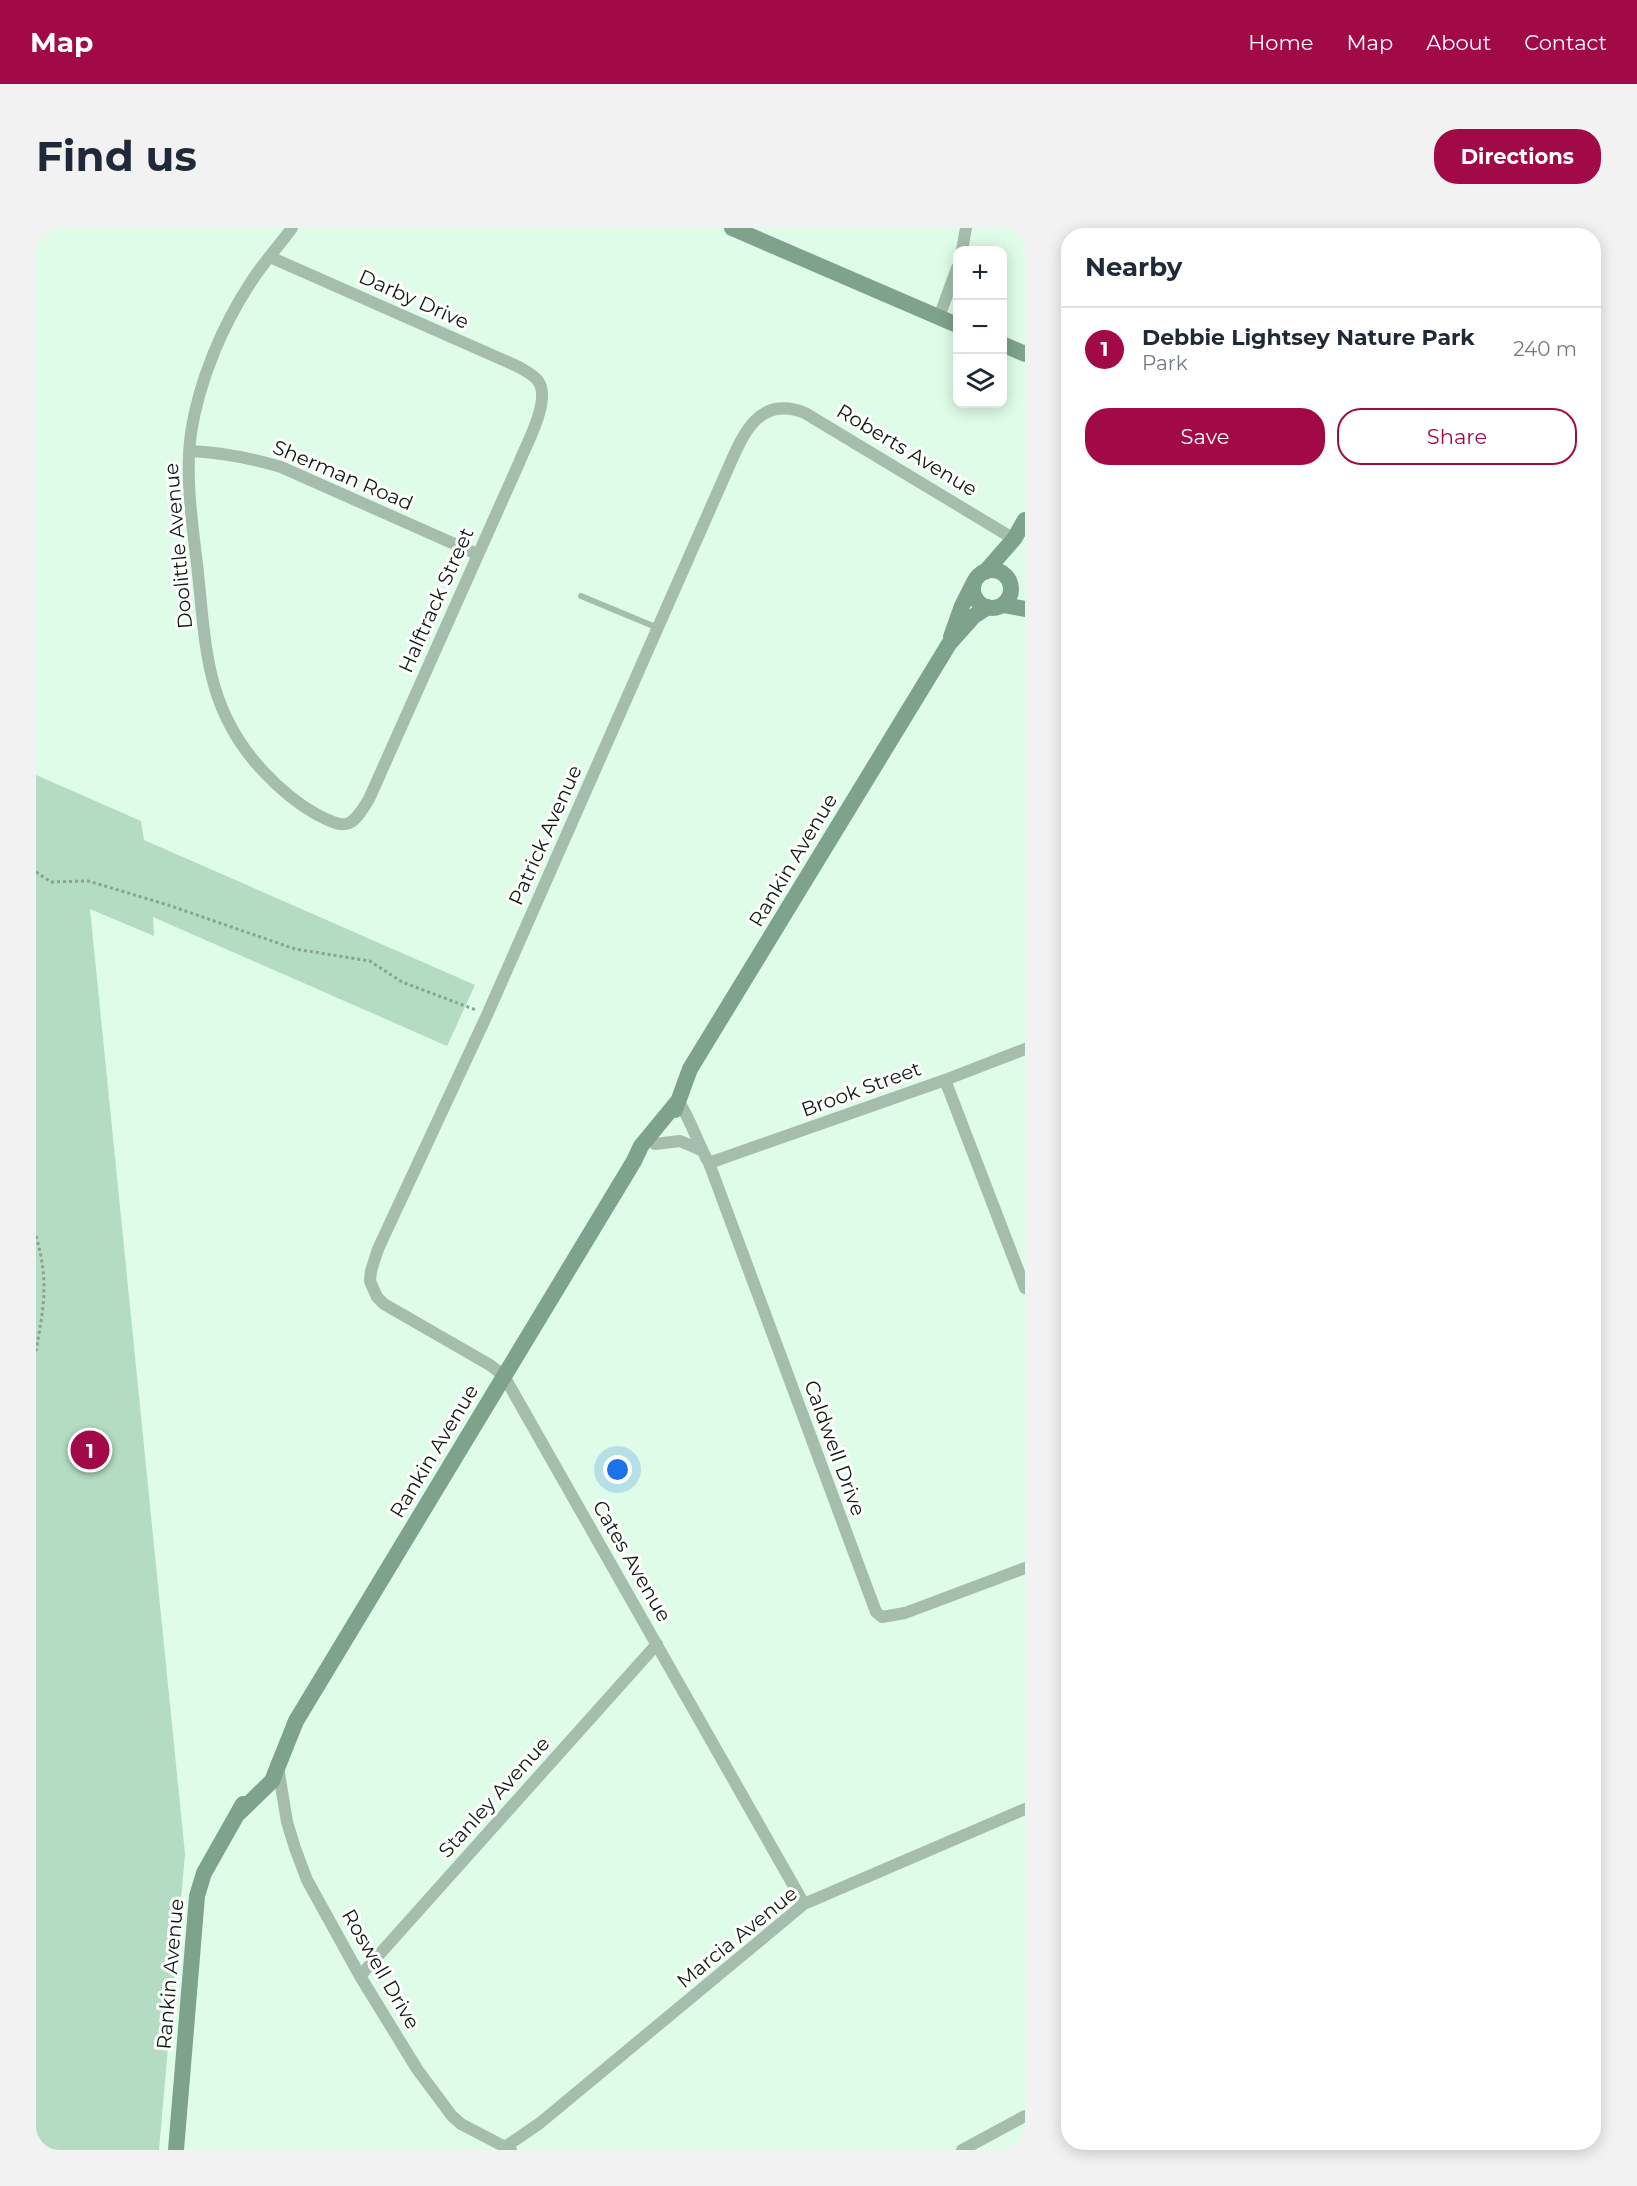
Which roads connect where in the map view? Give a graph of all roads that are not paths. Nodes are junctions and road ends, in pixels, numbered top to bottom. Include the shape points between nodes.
1 (292, 228) edge
2 (732, 228) edge
3 (966, 228) edge
4 (963, 246) edge
5 (270, 257) junction
6 (953, 279) edge
7 (939, 317) junction
8 (953, 323) edge
9 (1007, 346) edge
10 (1025, 354) edge
11 (540, 382) joint
12 (775, 408) joint
13 (189, 451) junction
14 (1025, 520) edge
15 (1014, 539) junction
16 (477, 554) junction
17 (980, 577) junction
18 (1008, 580) junction
19 (1025, 591) edge
20 (581, 596) dead end
21 (995, 606) junction
22 (1025, 609) edge
23 (658, 628) junction
24 (949, 644) junction
25 (346, 825) joint
26 (1025, 1049) edge
27 (945, 1080) junction
28 (678, 1101) junction
29 (655, 1144) junction
30 (701, 1150) junction
31 (634, 1161) junction
32 (709, 1163) junction
33 (1025, 1288) edge
34 (372, 1289) joint
35 (504, 1376) junction
36 (1025, 1568) edge
37 (657, 1644) junction
38 (278, 1767) junction
39 (1025, 1809) edge
40 (804, 1904) junction
41 (360, 1976) junction
42 (1025, 2116) edge
43 (508, 2149) edge
44 (176, 2150) edge
45 (962, 2150) edge

1 - 5 street, Doolittle Avenue
2 - 7 street
3 - 4 street
5 - 11 street, Darby Drive via 519,367
5 - 13 street, Doolittle Avenue via 231,317 213,357 199,396
6 - 7 street
7 - 8 street
9 - 10 street
11 - 16 street, Halftrack Street via 542,400 538,417
12 - 15 street, Roberts Avenue via 805,413
12 - 23 street, Patrick Avenue via 750,425 741,441
13 - 16 street, Sherman Road via 249,457 281,467
13 - 25 street, Doolittle Avenue via 192,520 209,667 227,723 252,760 288,794 314,813
14 - 15 street, Rankin Avenue
15 - 17 street, Rankin Avenue
15 - 18 street, Rankin Avenue
16 - 25 street, Halftrack Street via 369,800 353,822
17 - 18 street via 995,570
17 - 21 street via 973,588 977,601
17 - 24 street, Rankin Avenue via 962,606
18 - 19 street
18 - 21 street, Rankin Avenue via 1011,592
20 - 23 lane
21 - 22 street
21 - 24 street, Rankin Avenue via 969,621
23 - 34 street, Patrick Avenue via 487,1015 378,1249 371,1271
24 - 28 street, Rankin Avenue via 690,1069
26 - 27 street, Brook Street
27 - 32 street, Brook Street
27 - 33 street
28 - 29 street, Rankin Avenue via 669,1125
28 - 30 street, Caldwell Drive via 696,1132
28 - 31 street, Rankin Avenue via 641,1146
29 - 30 street via 680,1141
29 - 31 street, Rankin Avenue
30 - 32 street, Caldwell Drive
31 - 35 street, Rankin Avenue
32 - 36 street, Caldwell Drive via 876,1612 882,1617 905,1613
34 - 35 street, Cates Avenue via 384,1304
35 - 37 street, Cates Avenue
35 - 38 street, Rankin Avenue via 296,1721
37 - 40 street, Cates Avenue
37 - 41 street, Stanley Avenue
38 - 41 street, Roswell Drive via 295,1848
38 - 44 street, Rankin Avenue via 272,1781 239,1813 204,1873 197,1896
39 - 40 street, Marcia Avenue
40 - 43 street, Marcia Avenue
41 - 43 street, Roswell Drive via 417,2069 452,2116
42 - 45 street

